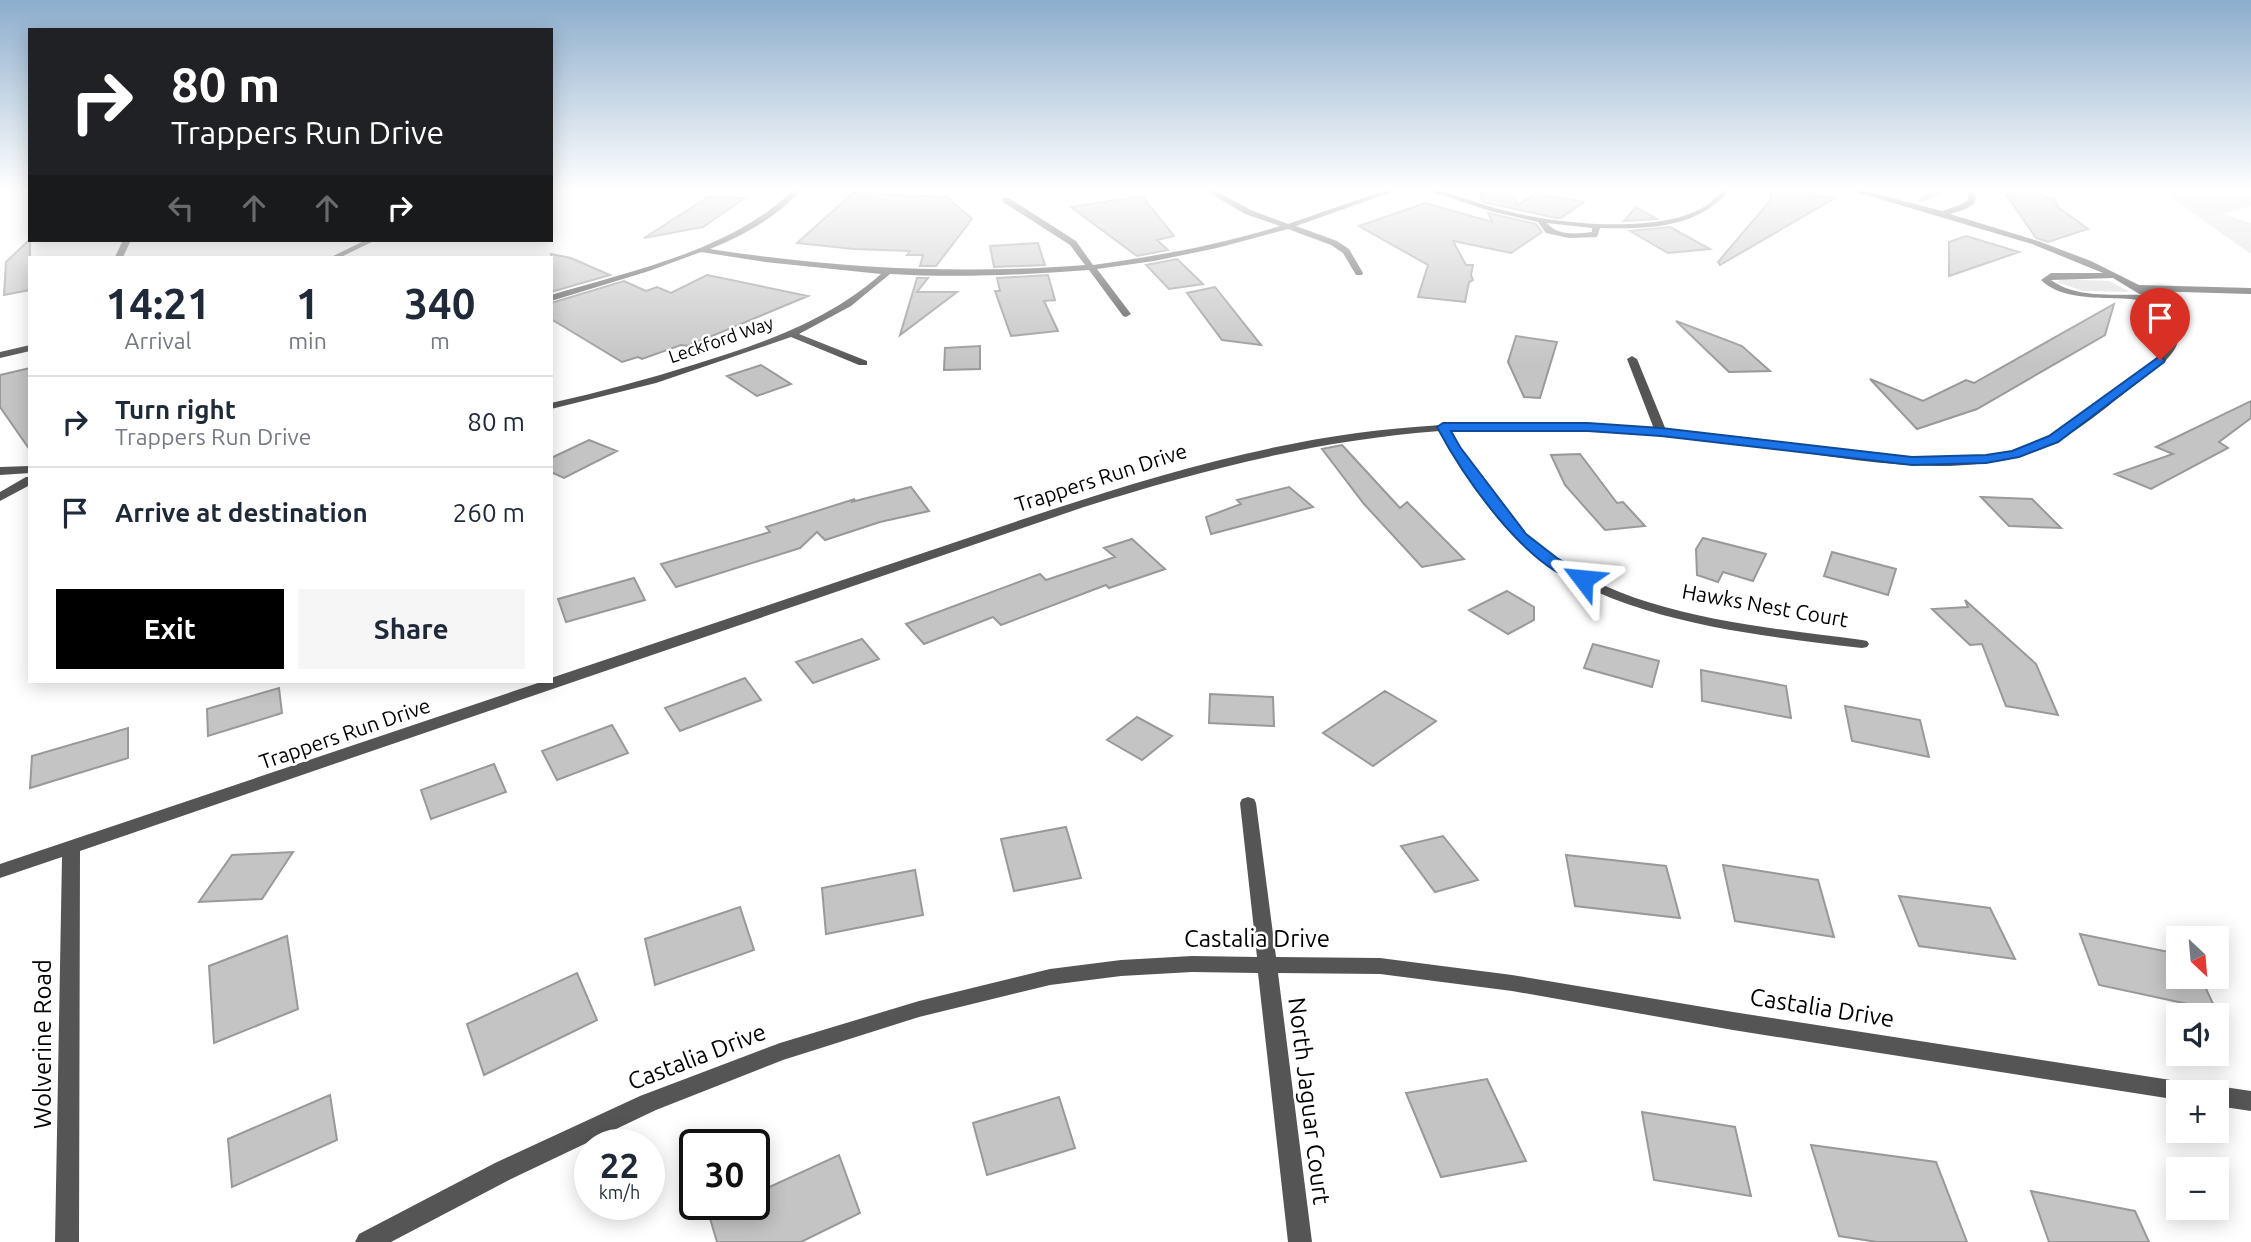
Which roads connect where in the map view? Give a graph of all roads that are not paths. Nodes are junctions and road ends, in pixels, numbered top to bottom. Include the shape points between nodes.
1 (355, 248) edge
2 (706, 248) edge
3 (1074, 248) edge
4 (1208, 248) edge
5 (1342, 248) edge
6 (2051, 248) edge
7 (702, 250) junction
8 (337, 256) edge
9 (1090, 266) junction
10 (887, 273) junction
11 (1359, 273) dead end
12 (2117, 276) junction
13 (2139, 288) junction
14 (2251, 291) edge
15 (553, 297) edge
16 (2151, 298) junction
17 (1126, 314) dead end
18 (792, 334) junction
19 (28, 348) edge
20 (0, 355) edge
21 (1632, 359) dead end
22 (863, 363) dead end
23 (553, 407) edge
24 (1443, 427) junction
25 (1661, 432) junction
26 (28, 469) edge
27 (0, 471) edge
28 (28, 481) edge
29 (0, 497) edge
30 (1862, 644) dead end
31 (1248, 803) dead end
32 (71, 847) junction
33 (0, 871) edge
34 (1265, 966) junction
35 (2166, 1088) edge
36 (2229, 1098) edge
37 (2251, 1101) edge
38 (67, 1242) edge
39 (367, 1242) edge
40 (1300, 1242) edge

1 - 8 street
2 - 7 street
3 - 9 street
4 - 9 street
5 - 11 street
6 - 12 street, Trappers Run Drive
7 - 10 street via 806,267
7 - 15 street
9 - 10 street
9 - 17 street
10 - 18 street, Leckford Way via 849,306
12 - 13 street, Trappers Run Drive
12 - 16 street, Trappers Run Drive via 2051,276 2045,280 2077,294
13 - 14 street
13 - 16 street, Trappers Run Drive
16 - 25 street, Trappers Run Drive via 2173,322 2172,348 2054,439 2015,454 1912,461
18 - 22 street
18 - 23 street, Leckford Way via 648,383
19 - 20 street
21 - 25 street
24 - 25 street, Trappers Run Drive via 1527,425
24 - 30 street, Hawks Nest Court via 1521,537 1583,579 1660,610 1755,630
24 - 32 street, Trappers Run Drive via 1306,442 1174,474
26 - 27 street
28 - 29 street
31 - 34 street, North Jaguar Court
32 - 33 street, Trappers Run Drive
32 - 38 street, Wolverine Road
34 - 35 street, Castalia Drive via 1380,966 1511,983
34 - 39 street, Castalia Drive via 1192,964 1050,977 919,1009 780,1052 648,1103
34 - 40 street, North Jaguar Court
36 - 37 street

